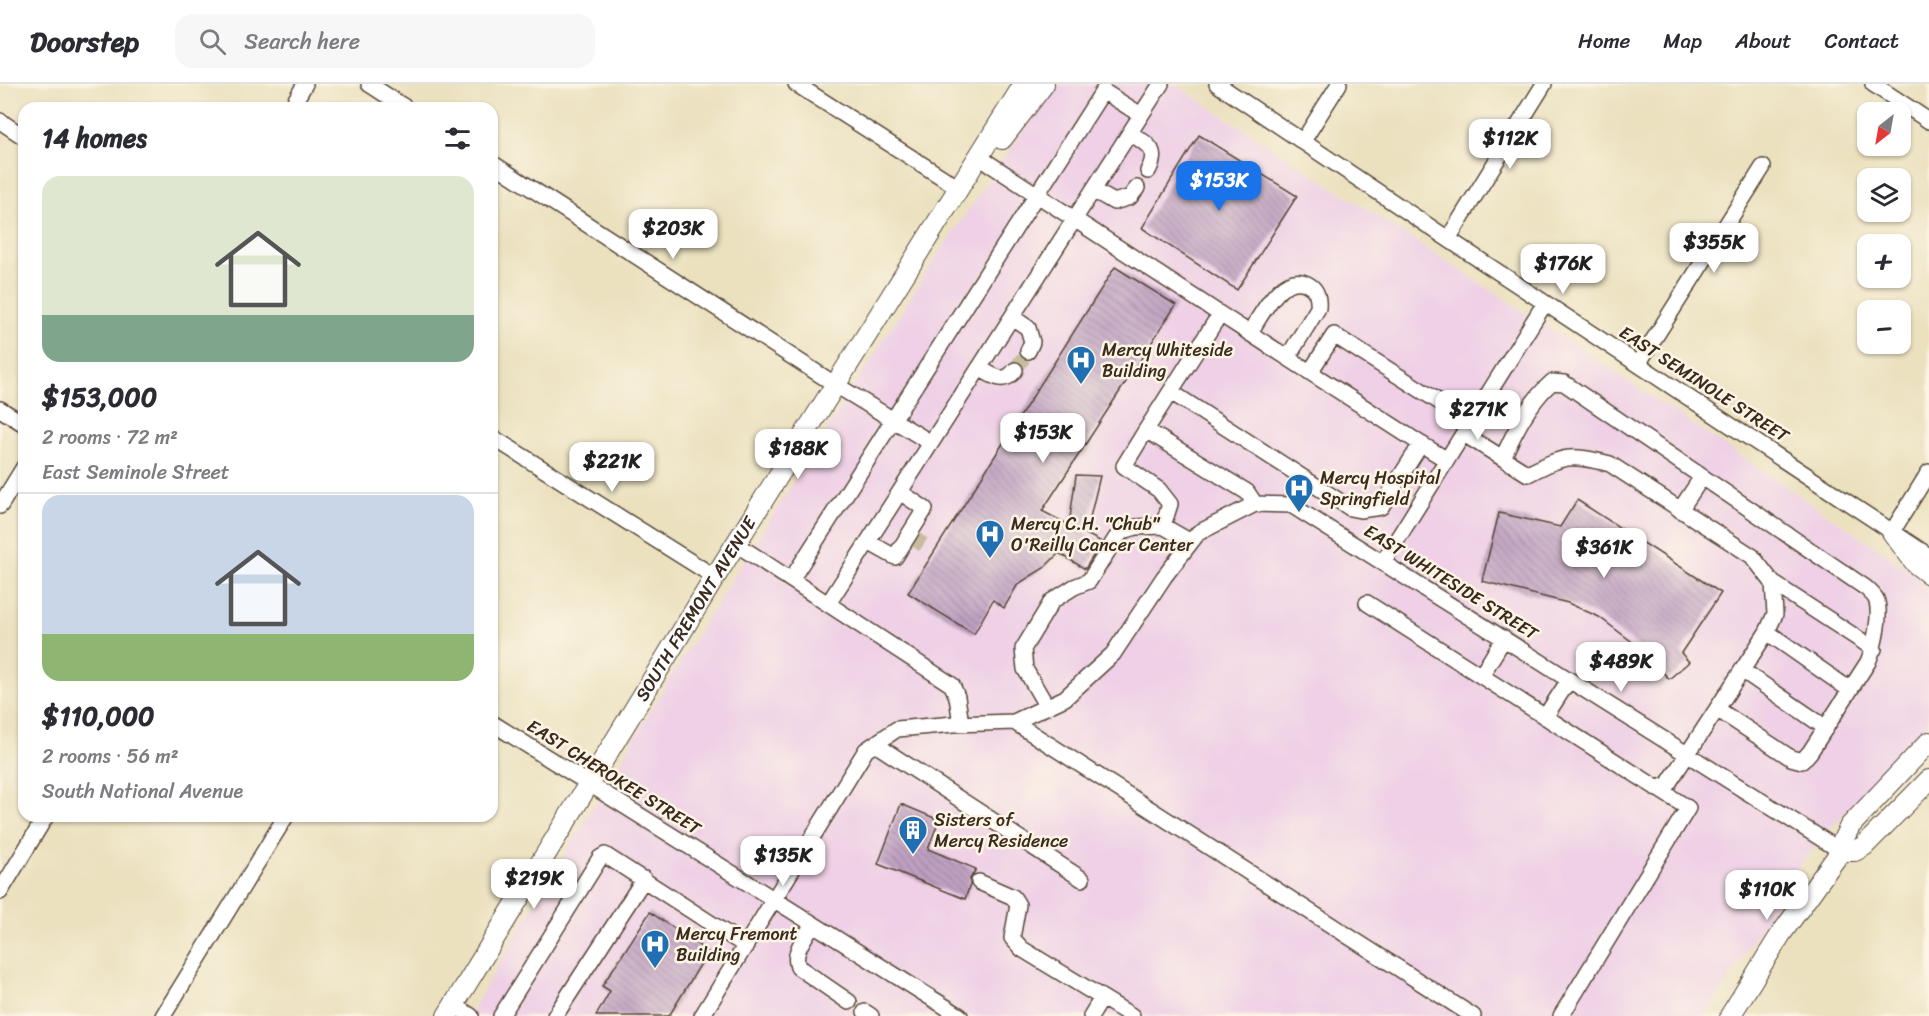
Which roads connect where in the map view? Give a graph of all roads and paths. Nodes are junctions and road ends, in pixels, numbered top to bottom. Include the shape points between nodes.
1 (305, 84) edge
2 (369, 84) edge
3 (796, 84) edge
4 (1024, 84) edge
5 (1044, 84) edge
6 (1161, 84) edge
7 (1217, 84) edge
8 (1339, 84) edge
9 (1544, 84) edge
10 (1873, 84) edge
11 (294, 102) edge
12 (397, 102) edge
13 (1141, 115) junction
14 (0, 121) edge
15 (1929, 121) edge
16 (18, 133) edge
17 (1130, 133) junction
18 (1303, 141) junction
19 (979, 157) junction
20 (498, 167) edge
21 (1763, 167) dead end
22 (1148, 171) dead end
23 (959, 188) junction
24 (1137, 188) dead end
25 (1093, 190) junction
26 (1037, 194) junction
27 (1075, 218) junction
28 (1448, 240) junction
29 (1545, 303) junction
30 (1220, 314) junction
31 (1012, 317) junction
32 (1250, 332) junction
33 (1028, 351) tunnel mouth
34 (1287, 357) junction
35 (1638, 364) junction
36 (979, 368) junction
37 (1016, 370) tunnel mouth
38 (1310, 372) junction
39 (836, 385) junction
40 (1171, 392) junction
41 (0, 409) edge
42 (894, 419) junction
43 (18, 420) edge
44 (1467, 428) junction
45 (1146, 430) junction
46 (498, 441) edge
47 (932, 443) junction
48 (1421, 444) junction
49 (1503, 458) junction
50 (1447, 460) junction
51 (1929, 472) edge
52 (18, 477) edge
53 (1702, 477) junction
54 (1307, 480) junction
55 (900, 492) junction
56 (1256, 504) junction
57 (1291, 505) junction
58 (0, 506) edge
59 (925, 509) junction
60 (1680, 510) junction
61 (1163, 526) junction
62 (1892, 532) junction
63 (922, 533) tunnel mouth
64 (868, 542) junction
65 (1191, 542) junction
66 (736, 544) junction
67 (913, 547) tunnel mouth
68 (1929, 556) edge
69 (895, 557) junction
70 (1383, 562) junction
71 (1929, 574) edge
72 (715, 577) junction
73 (791, 579) junction
74 (1773, 584) junction
75 (1367, 603) dead end
76 (828, 604) junction
77 (1767, 632) junction
78 (1504, 638) junction
79 (1874, 649) junction
80 (1742, 670) junction
81 (1480, 676) junction
82 (1569, 680) junction
83 (1850, 690) junction
84 (1047, 707) junction
85 (1717, 708) junction
86 (1545, 717) junction
87 (1014, 722) junction
88 (961, 724) junction
89 (498, 727) edge
90 (1826, 728) junction
91 (1929, 742) edge
92 (875, 744) junction
93 (1688, 755) junction
94 (1929, 780) edge
95 (589, 784) junction
96 (1657, 789) junction
97 (42, 822) edge
98 (282, 822) edge
99 (1841, 851) junction
100 (644, 879) junction
101 (1082, 879) dead end
102 (980, 882) dead end
103 (0, 892) edge
104 (774, 901) junction
105 (812, 925) junction
106 (746, 946) junction
107 (1102, 998) junction
108 (849, 1002) dead end
109 (451, 1010) edge
110 (939, 1010) edge
111 (163, 1016) edge
112 (471, 1016) edge
113 (501, 1016) edge
114 (555, 1016) edge
115 (702, 1016) edge
116 (960, 1016) edge
117 (1091, 1016) edge
118 (1132, 1016) edge
119 (1473, 1016) edge
120 (1561, 1016) edge
121 (1730, 1016) edge

1 - 11 street
2 - 12 street
3 - 23 street
4 - 19 main road, SOUTH FREMONT AVENUE
5 - 19 main road via 1001,140
6 - 13 street
7 - 18 street, EAST SEMINOLE STREET
8 - 18 street
9 - 28 street
10 - 15 street
13 - 17 street
13 - 26 street via 1102,91
14 - 16 street
17 - 22 street via 1149,145 1154,154
17 - 25 street
18 - 28 street, EAST SEMINOLE STREET
19 - 23 main road, SOUTH FREMONT AVENUE
19 - 26 street
20 - 39 street
21 - 35 street
23 - 39 main road, SOUTH FREMONT AVENUE
24 - 25 street via 1130,196 1114,202
25 - 27 street
26 - 27 street
26 - 42 street
27 - 30 street
27 - 31 street
28 - 29 street, EAST SEMINOLE STREET
29 - 35 street, EAST SEMINOLE STREET
29 - 44 street
30 - 32 street
30 - 40 street
31 - 33 street via 1028,328 1032,342
31 - 36 street
32 - 34 street
32 - 34 street via 1281,288 1289,282 1308,284 1315,291 1318,308
34 - 38 street
35 - 62 street, EAST SEMINOLE STREET
36 - 37 street via 1005,379
36 - 47 street
38 - 44 street via 1334,335
38 - 48 street
39 - 42 street
39 - 66 main road, SOUTH FREMONT AVENUE
40 - 45 street
40 - 54 street
41 - 43 street
42 - 47 street
42 - 73 street
44 - 49 street
44 - 50 street
45 - 56 street via 1247,492
45 - 61 street via 1124,466 1159,490 1170,504
46 - 72 street
47 - 55 street
48 - 50 street
48 - 54 street via 1381,507 1350,507
49 - 53 street via 1511,438 1543,390 1552,382 1563,383
49 - 60 street via 1528,474 1564,457 1610,464
50 - 70 street
51 - 62 street
52 - 58 street
53 - 60 street
53 - 79 street via 1876,598
54 - 57 street
55 - 59 street
55 - 64 street
56 - 57 street
56 - 65 street via 1198,533
57 - 70 street, EAST WHITESIDE STREET
59 - 63 street via 928,518
59 - 69 street
60 - 74 street via 1752,556
61 - 65 street
61 - 84 street via 1123,531 1089,581 1052,601 1023,649 1025,669
62 - 68 street, EAST SEMINOLE STREET
62 - 71 main road via 1916,564
64 - 69 street
64 - 76 street
65 - 84 street via 1113,654 1065,698
66 - 72 main road, SOUTH FREMONT AVENUE
66 - 73 street
67 - 69 street via 901,558
70 - 78 street, EAST WHITESIDE STREET
72 - 95 main road, SOUTH FREMONT AVENUE
73 - 76 street
74 - 77 street via 1775,614
74 - 79 street
75 - 81 street
76 - 88 street via 952,685
77 - 80 street
77 - 83 street
78 - 81 street
78 - 82 street, EAST WHITESIDE STREET
79 - 83 street
80 - 85 street
80 - 90 street
81 - 86 street
82 - 86 street
82 - 93 street, EAST WHITESIDE STREET
83 - 90 street
84 - 87 street
85 - 90 street via 1791,758 1802,760
85 - 93 street
86 - 96 street
87 - 88 street
87 - 119 street
88 - 92 street via 897,729
89 - 95 street, EAST CHEROKEE STREET
91 - 99 main road via 1850,826
92 - 101 street
92 - 104 street via 866,750
93 - 96 street via 1668,784
93 - 99 street, EAST WHITESIDE STREET
94 - 99 main road via 1864,846
95 - 104 street, EAST CHEROKEE STREET
95 - 109 main road, SOUTH FREMONT AVENUE
96 - 120 street via 1688,808
97 - 103 street
98 - 111 street
99 - 121 main road via 1781,934
100 - 106 street
100 - 113 street via 605,855 600,858
100 - 114 street
102 - 107 street via 1013,897 1018,905 1012,938 1022,949
104 - 105 street, EAST CHEROKEE STREET
104 - 106 street
105 - 108 street via 797,951 798,967
105 - 110 street, EAST CHEROKEE STREET
106 - 115 street
107 - 117 street
107 - 118 street
109 - 112 street
110 - 116 street, EAST CHEROKEE STREET

